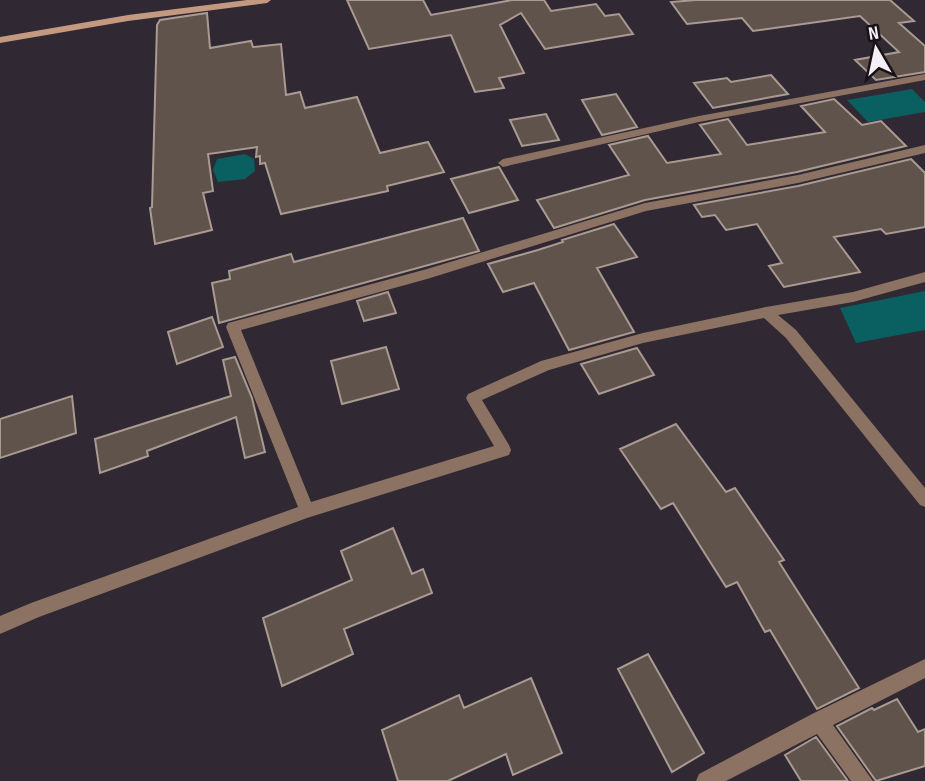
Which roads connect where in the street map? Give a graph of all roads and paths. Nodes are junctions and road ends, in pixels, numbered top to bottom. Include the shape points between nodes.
1 (267, 0) edge
2 (0, 40) edge
3 (925, 77) edge
4 (925, 149) edge
5 (503, 163) dead end
6 (925, 277) edge
7 (766, 312) junction
8 (925, 500) edge
9 (307, 511) junction
10 (0, 625) edge
11 (925, 668) edge
12 (820, 721) junction
13 (706, 781) edge
14 (863, 781) edge

1 - 2 street
3 - 5 street via 699,119
4 - 9 street via 798,179 645,207 233,327
6 - 7 street via 853,297
7 - 8 street via 790,334
7 - 9 street via 643,338 546,365 473,398 504,450
9 - 10 street
11 - 12 street
12 - 13 street
12 - 14 street

